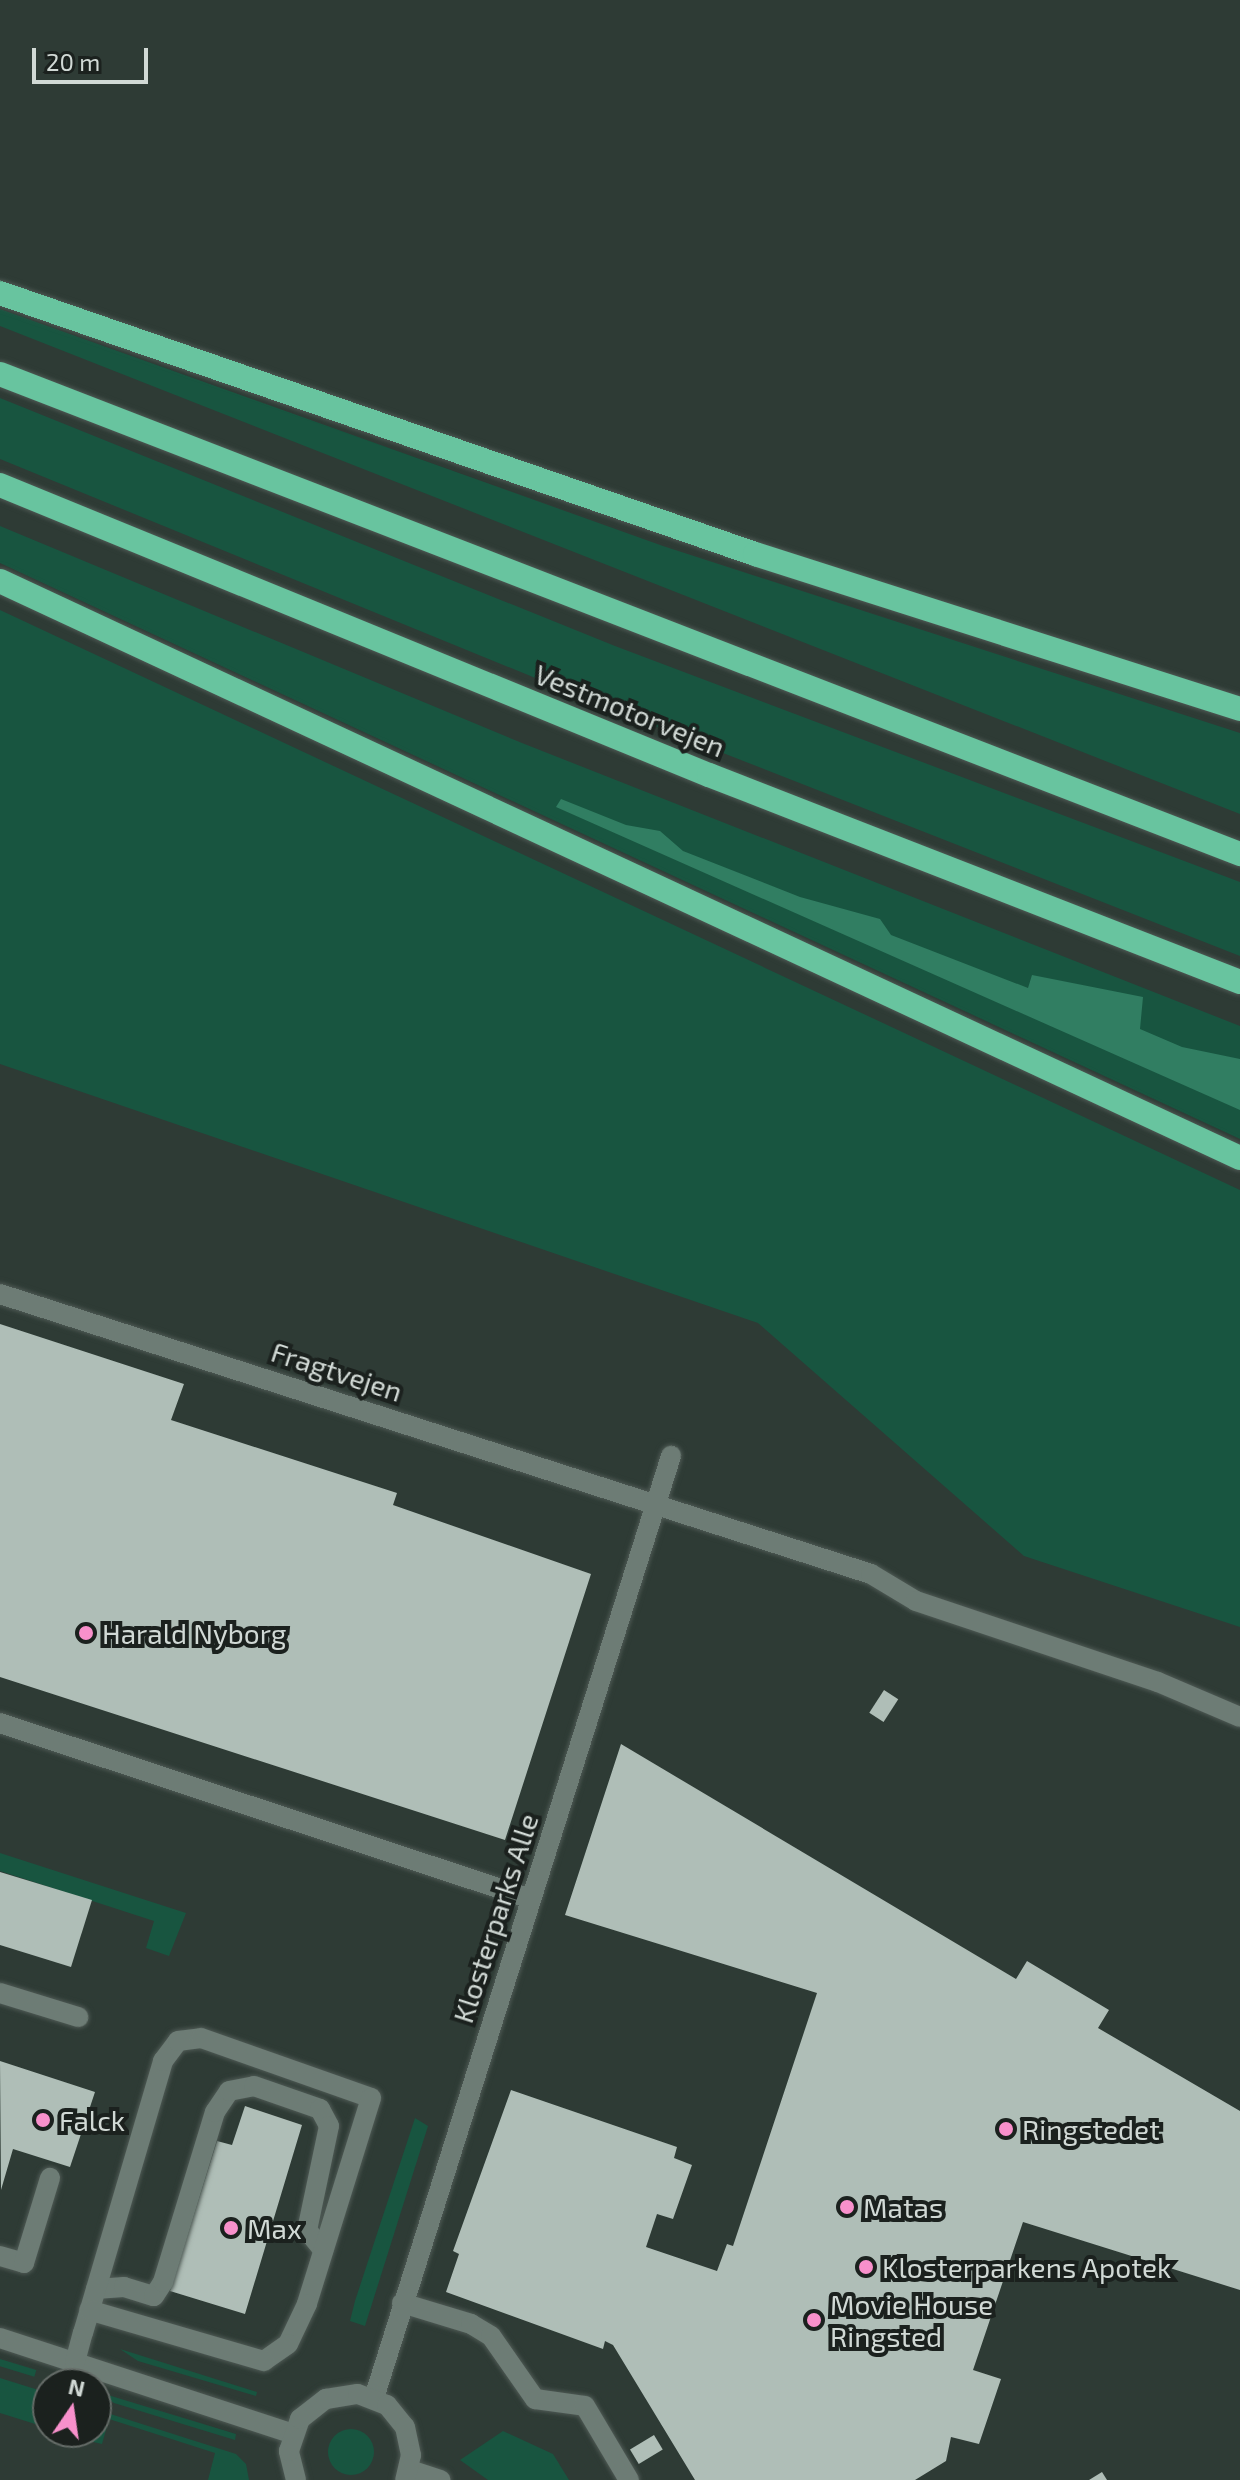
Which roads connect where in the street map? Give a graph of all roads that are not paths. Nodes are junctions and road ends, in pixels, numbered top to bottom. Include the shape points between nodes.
1 (0, 293) edge
2 (0, 374) edge
3 (0, 485) edge
4 (0, 581) edge
5 (1240, 709) edge
6 (1240, 854) edge
7 (1240, 982) edge
8 (1240, 1158) edge
9 (0, 1294) edge
10 (671, 1456) dead end
11 (656, 1501) junction
12 (1240, 1717) edge
13 (0, 1723) edge
14 (531, 1899) junction
15 (0, 1993) edge
16 (78, 2017) dead end
17 (50, 2178) dead end
18 (323, 2250) junction
19 (0, 2256) edge
20 (96, 2289) junction
21 (402, 2303) junction
22 (89, 2310) junction
23 (0, 2338) edge
24 (75, 2362) junction
25 (374, 2398) junction
26 (293, 2434) junction
27 (407, 2475) edge
28 (296, 2480) edge
29 (440, 2480) edge
30 (629, 2480) edge

1 - 5 highway via 755,554
2 - 6 highway
3 - 7 highway, Vestmotorvejen via 709,775
4 - 8 highway
9 - 11 street, Fragtvejen
10 - 11 street, Klosterparks Alle
11 - 12 street, Fragtvejen via 871,1574 916,1601 1158,1682
11 - 14 street, Klosterparks Alle
13 - 14 street
14 - 21 street, Klosterparks Alle
15 - 16 street
17 - 19 street via 24,2263
18 - 20 street via 307,2230 329,2126 320,2109 254,2086 229,2091 215,2112 163,2282 154,2296 124,2287
18 - 20 street via 371,2098 201,2038 178,2041 163,2061
18 - 22 street via 288,2344 264,2361
20 - 22 street
21 - 25 street, Klosterparks Alle
21 - 30 street via 471,2324 491,2336 535,2399 585,2406
22 - 24 street
23 - 24 street
24 - 26 street
25 - 26 street via 350,2394 326,2399 306,2413
25 - 27 street via 405,2427
26 - 28 street via 289,2451
27 - 29 street

